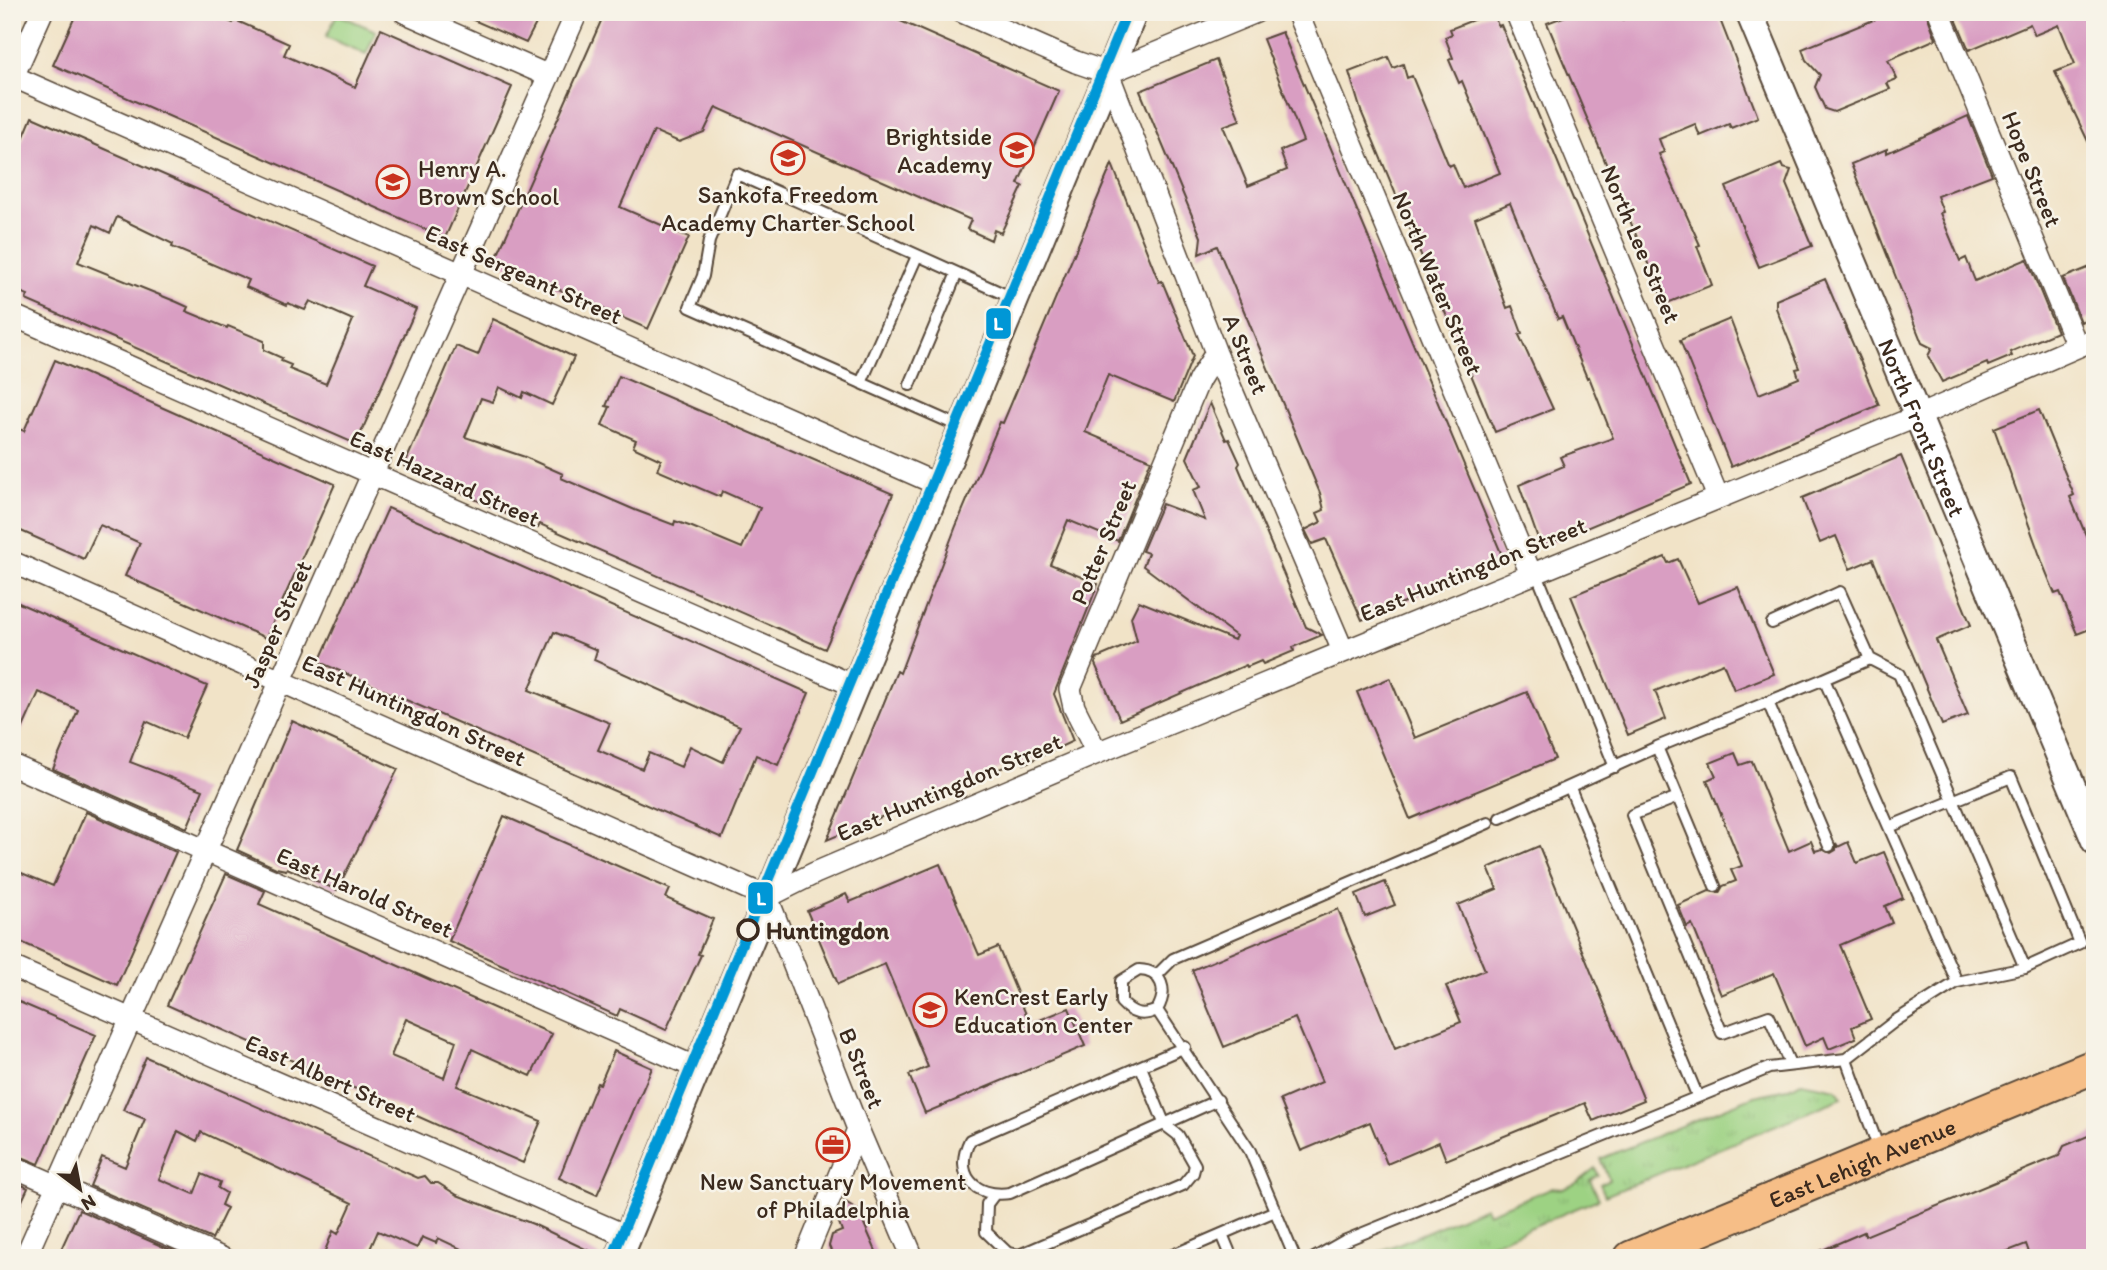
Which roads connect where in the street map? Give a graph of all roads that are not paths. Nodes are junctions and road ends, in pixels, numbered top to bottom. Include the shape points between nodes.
1 (42, 12) edge
2 (404, 12) edge
3 (577, 12) edge
4 (962, 12) edge
5 (1134, 12) edge
6 (1256, 12) edge
7 (1297, 12) edge
8 (1516, 12) edge
9 (1749, 12) edge
10 (1939, 12) edge
11 (1108, 73) junction
12 (549, 76) junction
13 (13, 77) edge
14 (918, 256) junction
15 (957, 274) junction
16 (461, 275) junction
17 (1016, 299) junction
18 (12, 315) edge
19 (2086, 342) edge
20 (1216, 353) junction
21 (861, 383) junction
22 (910, 385) dead end
23 (1918, 415) junction
24 (963, 428) junction
25 (372, 475) junction
26 (939, 485) junction
27 (1718, 496) junction
28 (12, 562) edge
29 (1534, 573) junction
30 (1772, 623) dead end
31 (1343, 651) junction
32 (1870, 659) junction
33 (1824, 679) junction
34 (281, 680) junction
35 (857, 687) junction
36 (1768, 702) junction
37 (1657, 747) junction
38 (1097, 753) junction
39 (12, 765) edge
40 (1615, 767) junction
41 (1570, 788) junction
42 (1678, 797) junction
43 (1952, 799) junction
44 (1500, 818) dead end
45 (1488, 823) dead end
46 (1889, 827) junction
47 (2095, 841) edge
48 (1829, 846) dead end
49 (205, 850) junction
50 (1715, 886) dead end
51 (767, 897) junction
52 (12, 967) edge
53 (2025, 968) junction
54 (1157, 975) junction
55 (1957, 982) junction
56 (1157, 1010) junction
57 (131, 1019) junction
58 (1185, 1048) junction
59 (1846, 1059) junction
60 (1790, 1063) junction
61 (1141, 1066) junction
62 (2095, 1066) edge
63 (697, 1068) junction
64 (1697, 1095) junction
65 (1218, 1100) junction
66 (1165, 1125) junction
67 (858, 1129) junction
68 (1881, 1154) junction
69 (12, 1166) edge
70 (57, 1186) junction
71 (993, 1196) junction
72 (1275, 1211) junction
73 (1222, 1234) junction
74 (624, 1247) edge
75 (1019, 1256) edge
76 (25, 1258) edge
77 (222, 1258) edge
78 (805, 1258) edge
79 (914, 1258) edge
80 (1166, 1258) edge
81 (1232, 1258) edge
82 (1295, 1258) edge
83 (1314, 1258) edge
84 (1631, 1258) edge

1 - 13 street
2 - 12 street
3 - 12 street, Jasper Street
4 - 11 street
5 - 11 street
6 - 11 street
7 - 29 street, North Water Street
8 - 27 street, North Lee Street
9 - 23 street, North Front Street
10 - 19 street, Hope Street
11 - 17 street
11 - 20 street, A Street
12 - 16 street, Jasper Street
13 - 16 street, East Sergeant Street
14 - 15 lane
14 - 21 lane
14 - 21 lane via 737,174 709,241 703,276 690,307
15 - 17 lane
15 - 22 lane
16 - 25 street, Jasper Street
16 - 26 street, East Sergeant Street
17 - 24 street
18 - 25 street, East Hazzard Street
19 - 23 street, East Huntingdon Street
20 - 31 street, A Street
20 - 38 street, Potter Street via 1199,380 1070,689
21 - 24 lane
23 - 27 street, East Huntingdon Street
23 - 47 street, North Front Street
24 - 26 street
25 - 34 street, Jasper Street
25 - 35 street, East Hazzard Street
26 - 35 street
27 - 29 street, East Huntingdon Street
28 - 34 street, East Huntingdon Street
29 - 31 street, East Huntingdon Street
29 - 40 lane
30 - 32 lane via 1840,592
31 - 38 street, East Huntingdon Street
32 - 33 lane
32 - 43 lane via 1899,674
33 - 36 lane
33 - 46 lane
34 - 49 street, Jasper Street
34 - 51 street, East Huntingdon Street
35 - 51 street
36 - 37 lane
36 - 48 lane
37 - 40 lane
37 - 42 lane
38 - 51 street, East Huntingdon Street
39 - 49 street, East Harold Street
40 - 41 lane
41 - 44 lane
41 - 64 lane
42 - 50 lane
42 - 60 lane via 1632,816 1722,1033 1769,1016
43 - 46 lane
43 - 53 lane
43 - 53 lane via 2011,777 2080,943
45 - 54 lane via 1173,959
46 - 55 lane
49 - 57 street, Jasper Street
49 - 63 street, East Harold Street
51 - 63 street
51 - 67 street, B Street
52 - 57 street, East Albert Street
53 - 55 lane
54 - 56 lane via 1164,994
54 - 56 lane via 1147,970 1130,972 1119,990 1121,1002 1130,1012
55 - 59 lane
56 - 58 lane
57 - 70 street, Jasper Street
57 - 74 street, East Albert Street
58 - 61 lane
58 - 65 lane
59 - 60 lane
59 - 68 lane
60 - 64 lane
61 - 66 lane
61 - 71 lane via 970,1140 963,1155 966,1174
62 - 68 main road, East Lehigh Avenue
63 - 74 street
64 - 83 lane via 1344,1241
65 - 66 lane
65 - 72 lane via 1250,1151
66 - 71 lane via 1010,1193
66 - 75 lane via 1178,1135 1195,1165 1183,1185
67 - 78 street
67 - 79 street, B Street
68 - 84 main road, East Lehigh Avenue
69 - 70 street
70 - 76 street, Jasper Street
70 - 77 street
71 - 75 lane via 987,1204 986,1232 1007,1253
72 - 73 lane
72 - 82 lane
73 - 80 lane
73 - 81 lane

